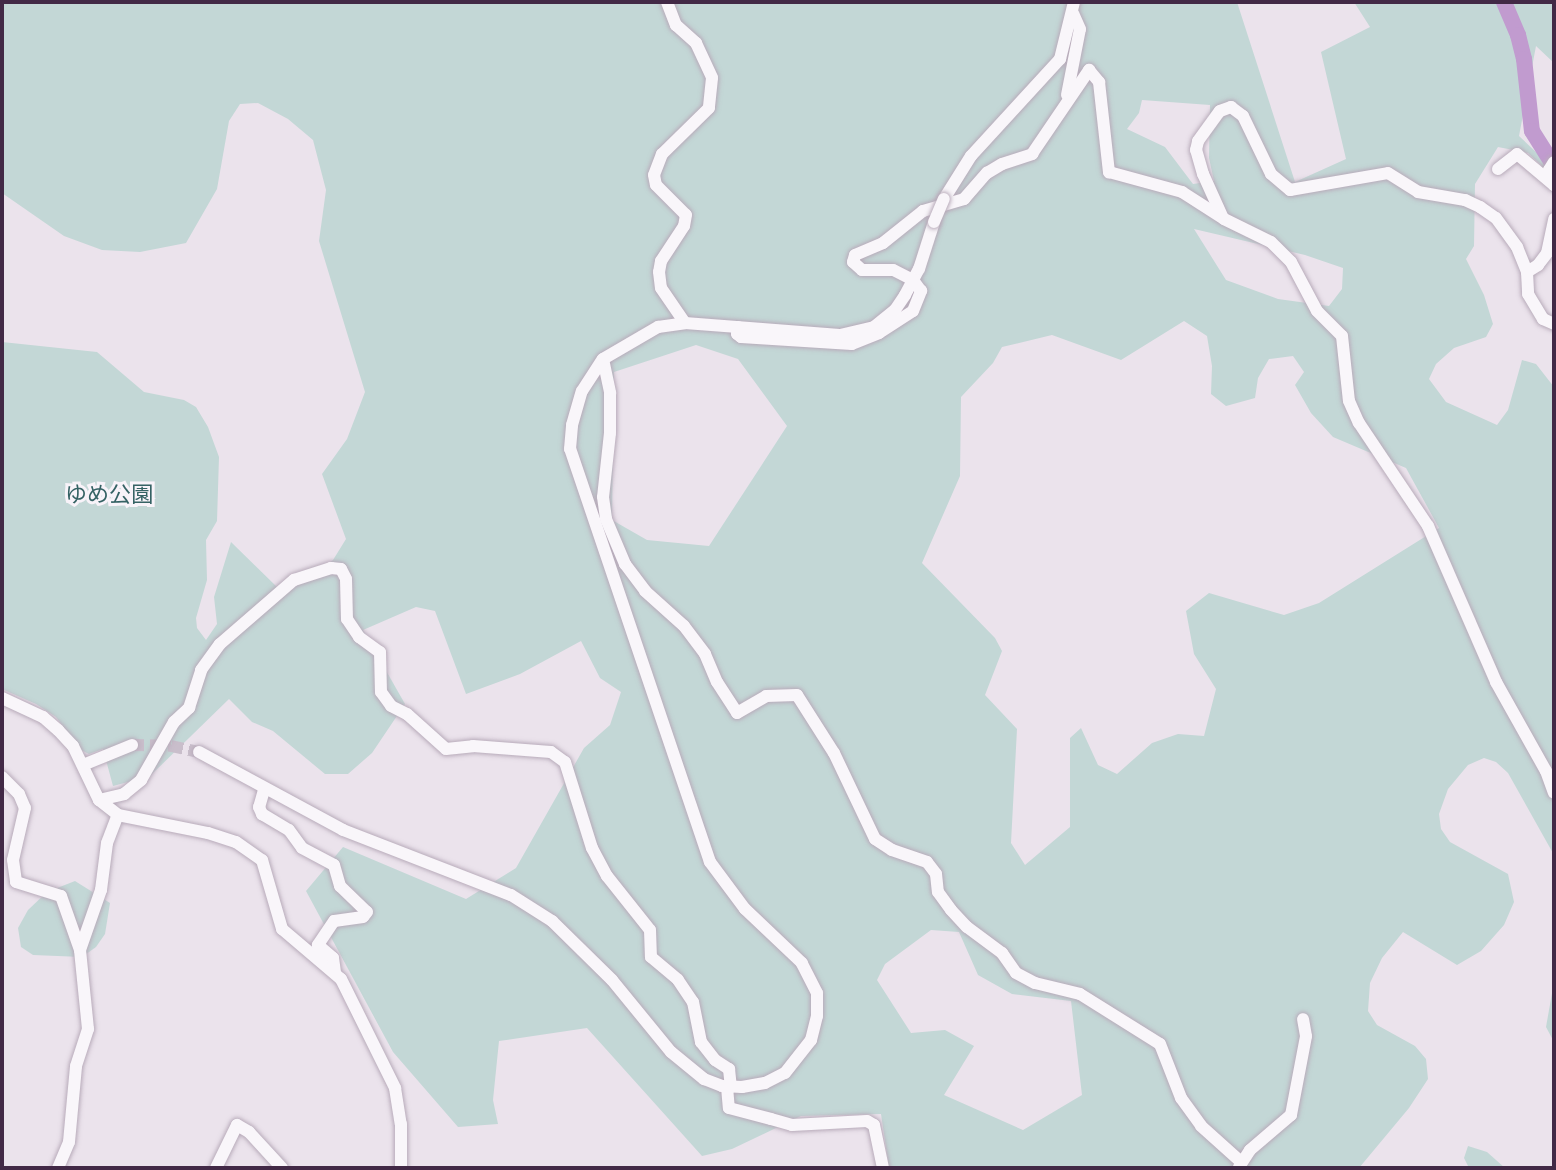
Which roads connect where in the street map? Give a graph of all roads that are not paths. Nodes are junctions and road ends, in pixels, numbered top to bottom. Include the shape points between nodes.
1 (667, 2) edge
2 (1073, 8) edge
3 (1068, 98) junction
4 (1551, 166) edge
5 (1498, 169) dead end
6 (1554, 185) edge
7 (1224, 219) junction
8 (1554, 219) edge
9 (1527, 272) junction
10 (913, 280) junction
11 (685, 323) junction
12 (1554, 324) edge
13 (603, 359) junction
14 (2, 698) edge
15 (132, 745) tunnel mouth
16 (199, 752) tunnel mouth
17 (83, 765) junction
18 (2, 777) edge
19 (264, 790) junction
20 (1554, 793) edge
21 (99, 800) junction
22 (118, 815) junction
23 (80, 950) junction
24 (335, 973) junction
25 (1303, 1019) dead end
26 (729, 1087) junction
27 (1240, 1164) edge
28 (58, 1168) edge
29 (216, 1168) edge
30 (282, 1168) edge
31 (401, 1168) edge
32 (883, 1168) edge

1 - 11 street via 676,25 696,43 712,78 709,108 662,154 654,175 656,185 686,215 659,272 661,288
2 - 3 street via 1080,29
2 - 10 street, bridge via 1066,43 1051,72 971,156 944,199
3 - 7 street via 1089,70 1095,74 1109,172 1182,192
3 - 10 street via 1032,154 1002,164 964,199 923,211 883,243 853,258 862,270 893,270
4 - 6 street
5 - 6 street via 1517,154
7 - 9 street via 1196,150 1224,107 1237,109 1271,174 1290,190 1388,173 1405,185 1459,199 1496,218
7 - 20 street via 1282,251 1308,300 1342,336 1349,401 1359,423 1428,526 1496,682
8 - 9 street via 1547,253
9 - 12 street via 1528,294 1543,319
10 - 11 street via 895,310 857,333
11 - 13 street via 658,327
13 - 26 street via 582,391 570,449 659,715 710,862 745,909 802,963 817,993 811,1040 793,1066 765,1083
13 - 27 street via 610,393 606,519 625,564 645,591 684,626 737,713 766,696 797,695 834,753 875,839 927,862 951,910 1002,953 1016,973 1080,994 1160,1044 1181,1098
14 - 17 street via 43,717 73,746
15 - 17 street
16 - 19 street
17 - 21 street
18 - 23 street via 25,808 13,860 16,882 61,896
19 - 24 street via 262,814 289,830 302,848 334,865 340,886 367,912 334,921 318,945 333,958
19 - 26 street via 343,830 511,895 552,921 612,980 688,1069
21 - 22 street
21 - 26 street via 124,794 141,780 174,722 189,708 201,670 220,644 294,580 341,569 347,619 359,637 380,652 381,692 391,706 446,749 551,752 565,762 592,848 650,930 651,957 678,980 693,1002 701,1042 729,1069
22 - 23 street
22 - 24 street via 208,833 250,850 262,860 282,929
23 - 28 street via 88,1029 76,1066 69,1142
24 - 31 street via 349,991 395,1088
25 - 27 street via 1306,1036 1291,1115
26 - 32 street via 729,1108 781,1122 867,1121 874,1125
29 - 30 street via 237,1125

